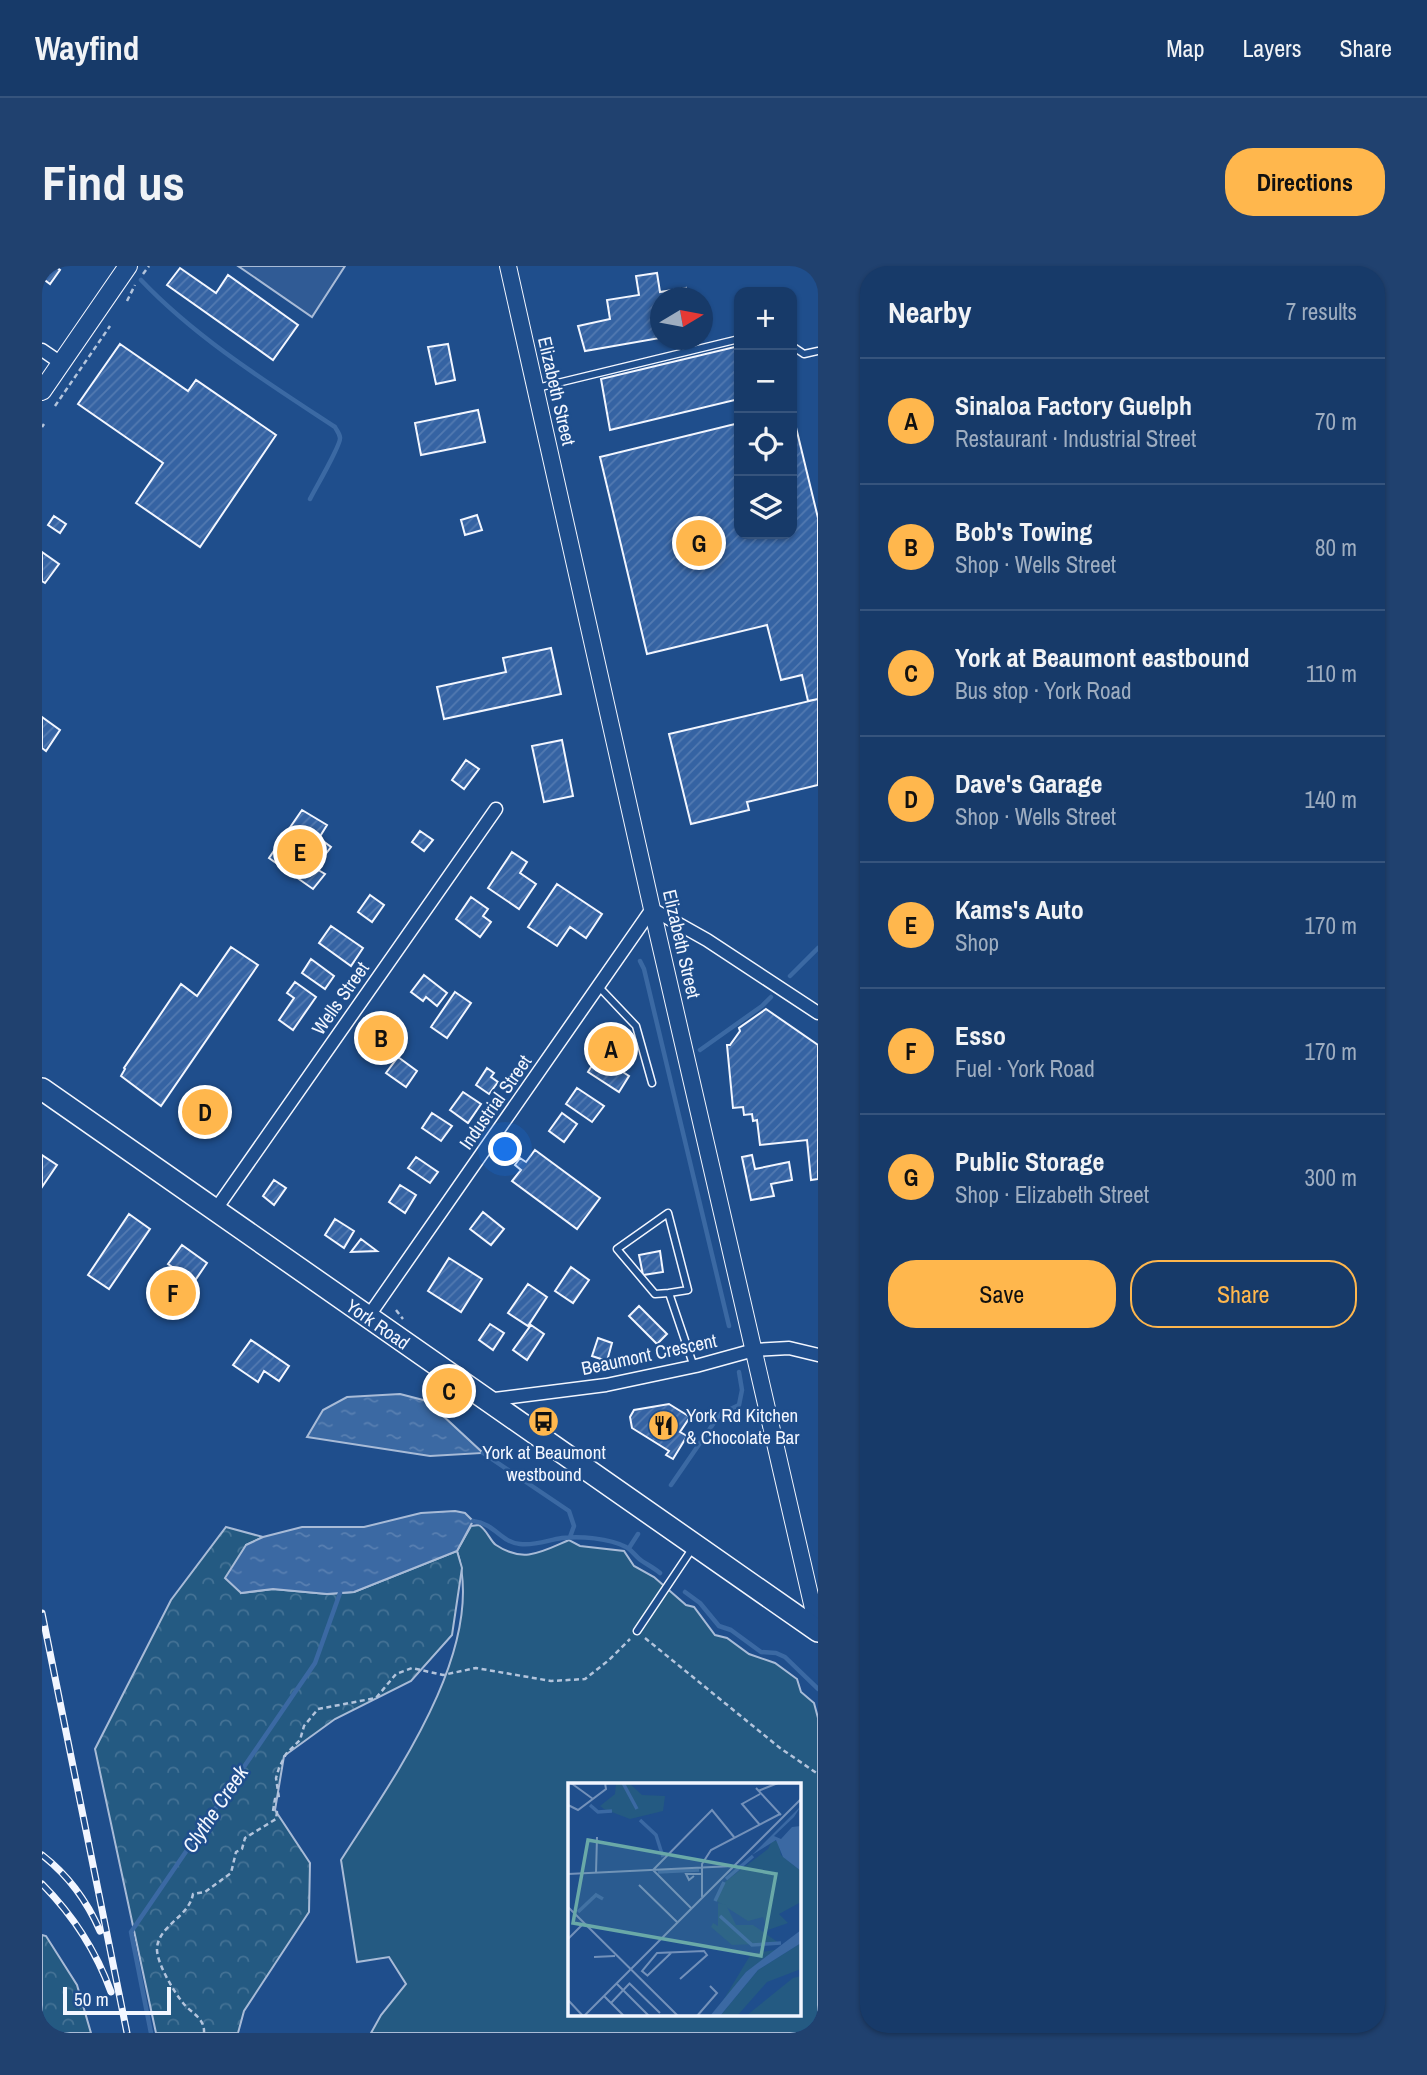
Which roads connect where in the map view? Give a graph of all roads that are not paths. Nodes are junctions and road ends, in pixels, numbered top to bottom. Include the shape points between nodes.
1 (508, 266) edge
2 (136, 275) edge
3 (734, 341) edge
4 (797, 349) edge
5 (42, 351) edge
6 (818, 351) edge
7 (61, 363) junction
8 (535, 388) junction
9 (42, 391) edge
10 (496, 809) dead end
11 (652, 909) junction
12 (599, 987) junction
13 (818, 1013) edge
14 (652, 1083) dead end
15 (42, 1089) edge
16 (216, 1209) junction
17 (669, 1293) junction
18 (368, 1317) junction
19 (754, 1350) junction
20 (818, 1355) edge
21 (694, 1367) junction
22 (486, 1400) junction
23 (695, 1545) junction
24 (637, 1631) road end
25 (818, 1631) edge

1 - 8 street, Elizabeth Street
2 - 7 main road
3 - 8 lane
4 - 6 lane via 804,354
5 - 7 street
7 - 9 main road
8 - 11 street, Elizabeth Street
10 - 16 street, Wells Street
11 - 12 street, Industrial Street
11 - 13 street
11 - 19 street, Elizabeth Street
12 - 14 lane via 636,1026
12 - 18 street, Industrial Street
15 - 16 main road, York Road
16 - 18 main road, York Road
17 - 17 lane via 688,1290 668,1213 617,1249 655,1294
17 - 21 lane
18 - 22 main road, York Road
19 - 20 street, Beaumont Crescent via 789,1348
19 - 21 street, Beaumont Crescent
19 - 25 street, Elizabeth Street
21 - 22 street, Beaumont Crescent via 606,1385
22 - 23 main road, York Road
23 - 24 lane
23 - 25 main road, York Road

